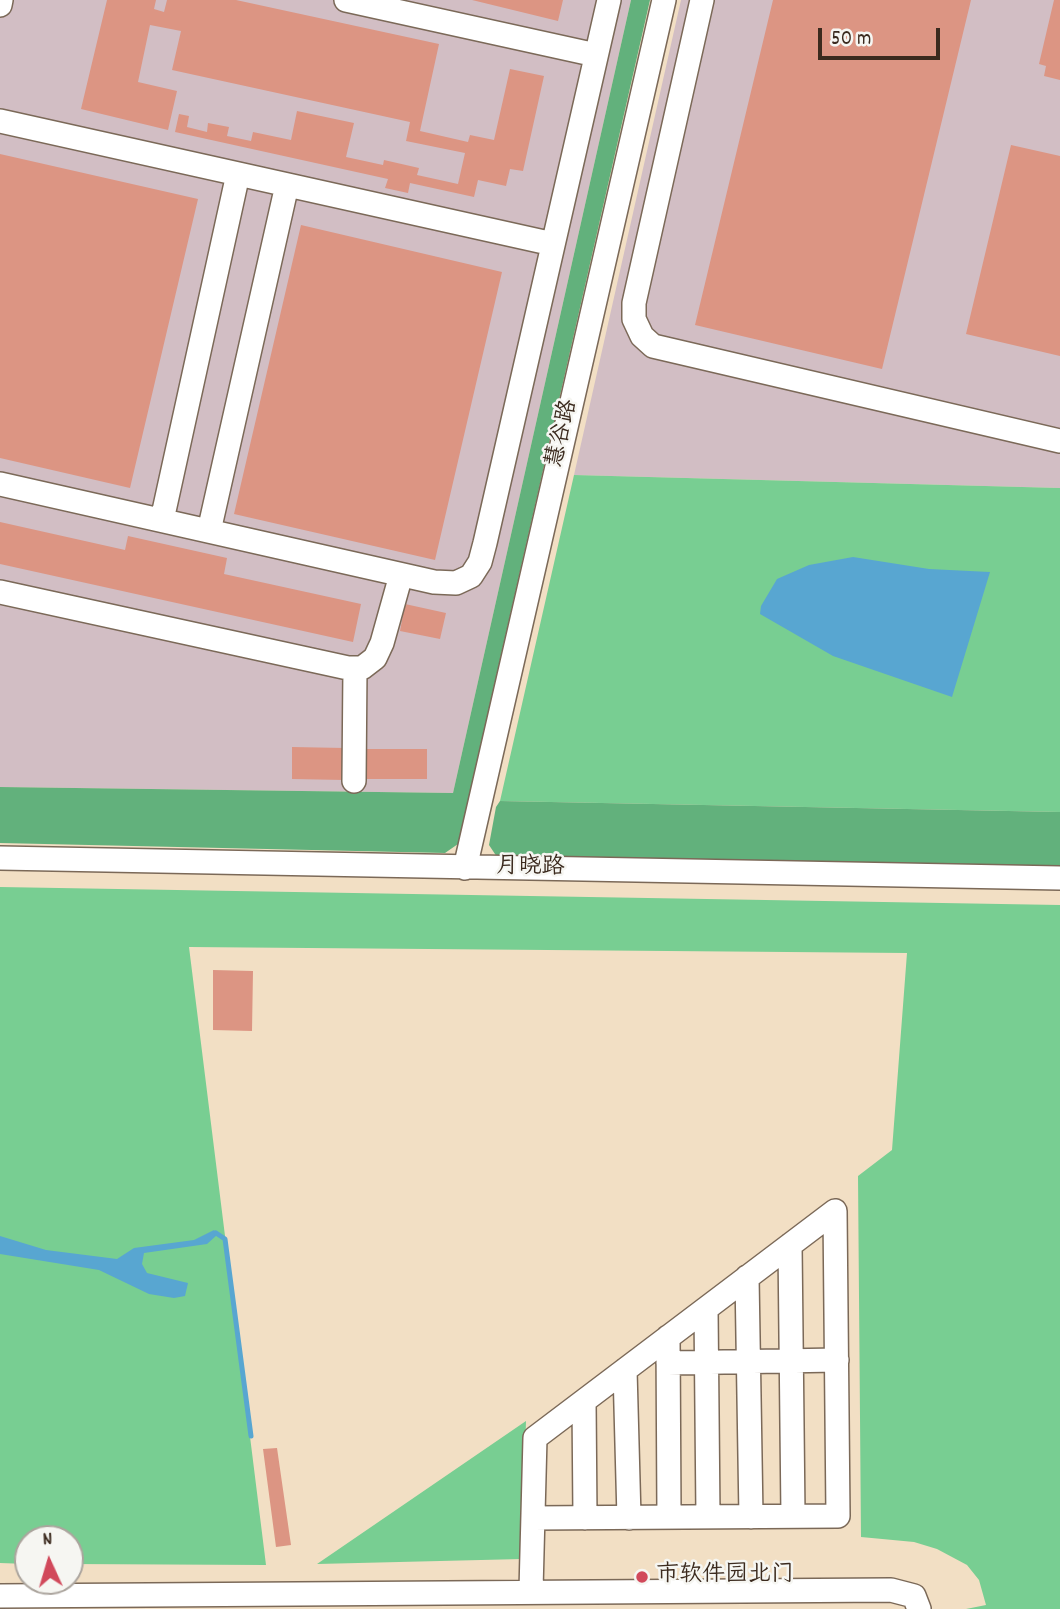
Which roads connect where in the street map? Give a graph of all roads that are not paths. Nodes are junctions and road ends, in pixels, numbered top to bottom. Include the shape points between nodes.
1 (346, 0) edge
2 (609, 0) edge
3 (664, 0) edge
4 (702, 0) edge
5 (596, 55) junction
6 (0, 121) edge
7 (238, 174) junction
8 (287, 185) junction
9 (553, 244) junction
10 (1060, 441) edge
11 (0, 484) edge
12 (162, 520) junction
13 (209, 531) junction
14 (401, 575) junction
15 (0, 592) edge
16 (355, 668) junction
17 (354, 781) dead end
18 (0, 858) edge
19 (465, 867) junction
20 (1060, 878) edge
21 (790, 1245) junction
22 (747, 1277) junction
23 (706, 1309) junction
24 (668, 1337) junction
25 (836, 1360) junction
26 (791, 1361) junction
27 (706, 1362) junction
28 (749, 1362) junction
29 (668, 1363) junction
30 (625, 1370) junction
31 (584, 1401) junction
32 (793, 1516) junction
33 (669, 1517) junction
34 (708, 1517) junction
35 (751, 1517) junction
36 (533, 1518) junction
37 (585, 1518) junction
38 (629, 1518) junction
39 (531, 1590) junction
40 (0, 1596) edge
41 (737, 1600) edge
42 (896, 1600) edge
43 (486, 1601) edge
44 (246, 1607) edge
45 (0, 1608) edge
46 (919, 1609) edge

1 - 5 street
2 - 5 street
3 - 19 street, 慧谷路
4 - 10 street via 634,303 634,319 642,336 653,346
5 - 9 street
6 - 7 street
7 - 8 street
7 - 12 street
8 - 9 street
8 - 13 street
9 - 14 street via 480,562 471,576 456,583
11 - 12 street
12 - 13 street
13 - 14 street
14 - 16 street via 382,642 374,658
15 - 16 street
16 - 17 street
18 - 19 street, 月晓路
19 - 20 street, 月晓路
21 - 22 street
21 - 25 street via 835,1211
21 - 26 street
22 - 23 street
22 - 28 street
23 - 24 street
23 - 27 street
24 - 29 street
24 - 30 street
25 - 26 street
25 - 32 street via 838,1516
26 - 28 street
26 - 32 street
27 - 28 street
27 - 29 street
27 - 34 street
28 - 35 street
29 - 33 street
30 - 31 street
30 - 38 street
31 - 36 street via 535,1438
31 - 37 street
32 - 35 street
33 - 34 street
33 - 38 street
34 - 35 street
36 - 37 street
36 - 39 street
37 - 38 street
39 - 41 street
39 - 43 street
40 - 43 street
41 - 42 street
41 - 43 street
42 - 46 street via 914,1596
43 - 44 street
44 - 45 street

